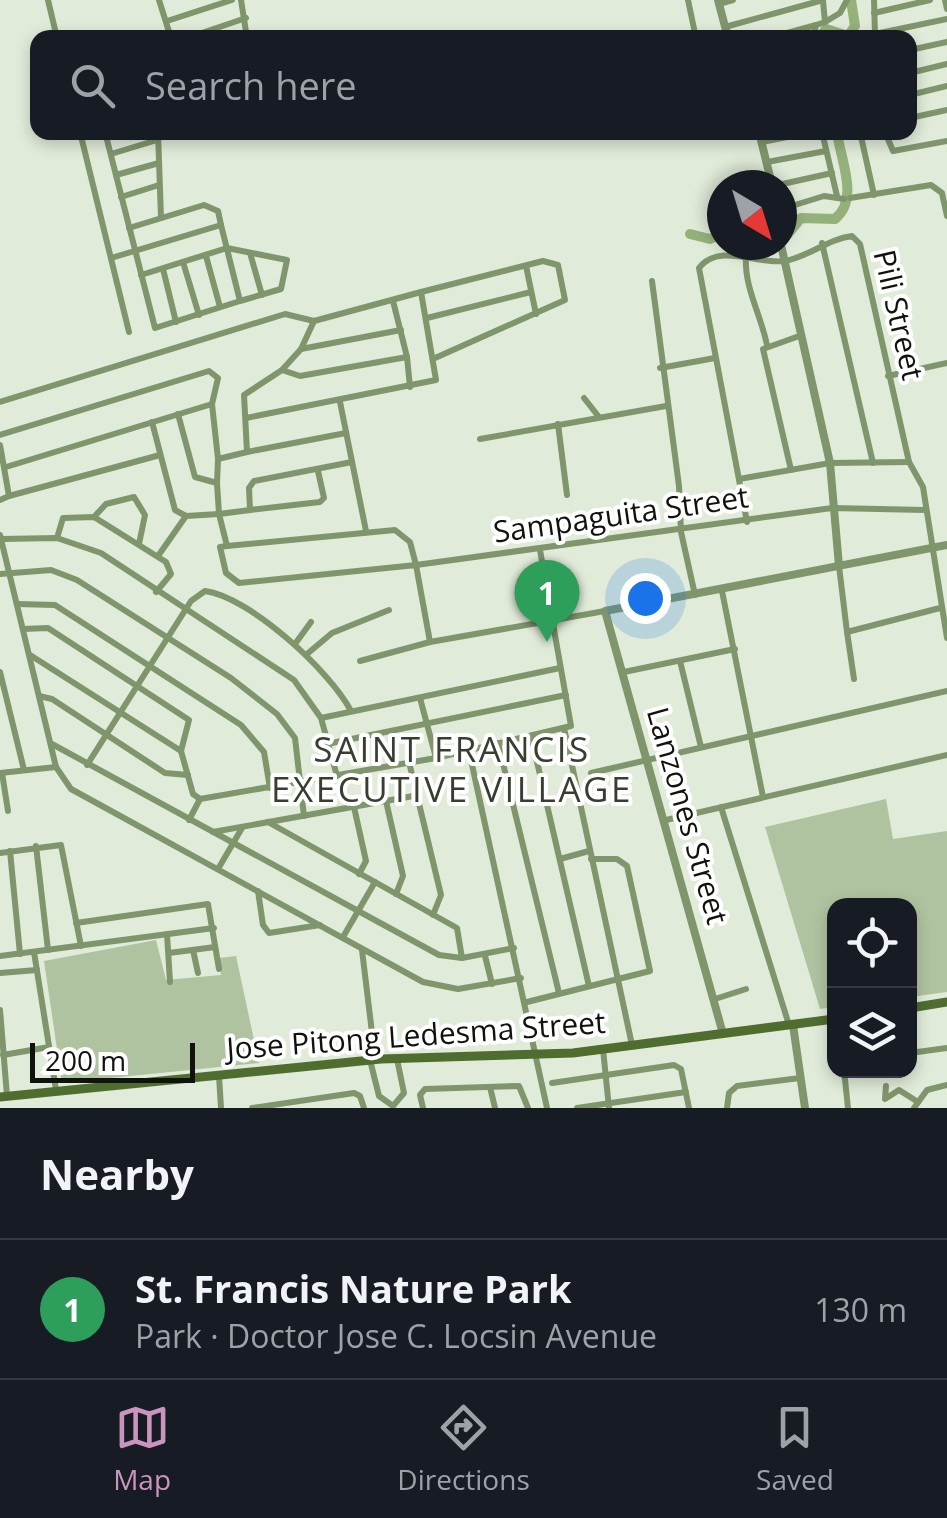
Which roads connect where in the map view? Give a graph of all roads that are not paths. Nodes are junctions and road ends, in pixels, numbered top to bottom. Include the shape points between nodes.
1 (48, 0) edge
2 (159, 0) edge
3 (232, 0) edge
4 (241, 0) edge
5 (688, 0) edge
6 (733, 0) edge
7 (823, 0) edge
8 (847, 0) edge
9 (874, 0) edge
10 (930, 0) edge
11 (945, 0) edge
12 (718, 2) edge
13 (947, 9) edge
14 (874, 13) junction
15 (246, 18) junction
16 (947, 19) edge
17 (167, 21) junction
18 (826, 22) junction
19 (816, 25) junction
20 (725, 27) junction
21 (55, 30) edge
22 (170, 30) edge
23 (211, 30) edge
24 (247, 30) edge
25 (694, 30) edge
26 (726, 30) edge
27 (798, 30) edge
28 (815, 30) edge
29 (874, 30) edge
30 (900, 30) edge
31 (947, 42) edge
32 (917, 48) edge
33 (947, 64) edge
34 (917, 70) edge
35 (947, 86) edge
36 (917, 92) edge
37 (947, 110) edge
38 (917, 116) edge
39 (82, 140) edge
40 (109, 140) edge
41 (148, 140) edge
42 (158, 140) edge
43 (761, 140) edge
44 (824, 140) edge
45 (862, 140) edge
46 (888, 140) edge
47 (947, 140) edge
48 (826, 151) junction
49 (111, 154) junction
50 (767, 162) junction
51 (159, 163) junction
52 (770, 170) edge
53 (832, 173) junction
54 (116, 175) junction
55 (797, 180) edge
56 (159, 185) junction
57 (874, 195) junction
58 (121, 197) junction
59 (844, 198) junction
60 (797, 207) edge
61 (947, 216) edge
62 (161, 218) junction
63 (221, 225) junction
64 (129, 228) junction
65 (822, 243) junction
66 (227, 248) junction
67 (135, 251) junction
68 (250, 252) junction
69 (206, 255) junction
70 (111, 258) junction
71 (710, 260) edge
72 (746, 260) edge
73 (770, 260) edge
74 (183, 262) junction
75 (786, 262) junction
76 (526, 266) junction
77 (163, 269) junction
78 (141, 276) junction
79 (652, 281) dead end
80 (421, 292) junction
81 (530, 292) junction
82 (262, 295) junction
83 (393, 301) junction
84 (240, 302) junction
85 (220, 308) junction
86 (199, 314) junction
87 (536, 314) junction
88 (427, 318) junction
89 (314, 321) junction
90 (176, 322) junction
91 (401, 330) junction
92 (129, 332) dead end
93 (802, 336) junction
94 (767, 345) junction
95 (301, 348) junction
96 (407, 357) junction
97 (435, 358) junction
98 (715, 358) junction
99 (947, 364) edge
100 (660, 368) junction
101 (282, 370) junction
102 (888, 376) junction
103 (410, 387) junction
104 (584, 398) dead end
105 (0, 402) edge
106 (340, 402) junction
107 (212, 404) junction
108 (666, 406) junction
109 (178, 414) junction
110 (599, 417) junction
111 (246, 418) junction
112 (152, 422) junction
113 (558, 424) junction
114 (346, 434) junction
115 (0, 435) edge
116 (480, 439) dead end
117 (0, 444) edge
118 (247, 452) junction
119 (160, 454) junction
120 (218, 459) junction
121 (352, 462) junction
122 (909, 462) junction
123 (830, 463) junction
124 (873, 463) junction
125 (6, 467) junction
126 (318, 470) junction
127 (791, 470) junction
128 (739, 479) junction
129 (217, 483) junction
130 (567, 495) dead end
131 (9, 496) junction
132 (0, 500) edge
133 (832, 508) junction
134 (250, 510) junction
135 (925, 510) junction
136 (219, 514) junction
137 (186, 516) junction
138 (94, 517) junction
139 (747, 522) junction
140 (366, 531) junction
141 (681, 532) junction
142 (0, 537) edge
143 (57, 538) junction
144 (140, 544) junction
145 (947, 545) edge
146 (228, 546) junction
147 (540, 549) junction
148 (930, 549) junction
149 (158, 556) junction
150 (416, 564) junction
151 (839, 566) junction
152 (4, 573) edge
153 (722, 591) junction
154 (156, 592) junction
155 (696, 596) junction
156 (17, 604) junction
157 (940, 608) junction
158 (185, 610) junction
159 (389, 610) dead end
160 (605, 611) junction
161 (311, 622) dead end
162 (552, 622) junction
163 (23, 630) junction
164 (846, 632) junction
165 (168, 638) junction
166 (947, 638) edge
167 (430, 642) junction
168 (295, 644) junction
169 (734, 649) junction
170 (29, 654) junction
171 (307, 654) junction
172 (360, 661) dead end
173 (680, 661) junction
174 (150, 664) junction
175 (560, 668) junction
176 (0, 672) edge
177 (624, 672) junction
178 (854, 679) dead end
179 (136, 686) junction
180 (947, 691) edge
181 (566, 695) junction
182 (39, 696) junction
183 (420, 698) junction
184 (118, 711) junction
185 (351, 711) junction
186 (321, 718) junction
187 (428, 724) junction
188 (564, 728) junction
189 (103, 736) junction
190 (531, 736) junction
191 (751, 736) junction
192 (51, 743) junction
193 (498, 743) junction
194 (327, 744) junction
195 (701, 747) junction
196 (181, 750) junction
197 (469, 751) junction
198 (947, 755) edge
199 (73, 756) junction
200 (436, 758) junction
201 (648, 759) junction
202 (409, 762) junction
203 (88, 764) junction
204 (56, 766) junction
205 (24, 770) junction
206 (1, 773) edge
207 (591, 773) dead end
208 (188, 775) junction
209 (61, 776) junction
210 (337, 776) junction
211 (303, 782) junction
212 (270, 788) junction
213 (419, 795) junction
214 (764, 797) junction
215 (200, 800) junction
216 (386, 801) junction
217 (354, 807) junction
218 (721, 807) junction
219 (8, 811) dead end
220 (304, 816) junction
221 (292, 818) junction
222 (189, 820) junction
223 (666, 820) junction
224 (268, 822) junction
225 (242, 827) junction
226 (211, 832) junction
227 (286, 832) junction
228 (232, 844) junction
229 (36, 846) junction
230 (10, 851) junction
231 (0, 853) edge
232 (590, 855) junction
233 (560, 859) junction
234 (218, 869) junction
235 (360, 874) junction
236 (375, 882) junction
237 (258, 891) junction
238 (396, 894) junction
239 (358, 910) junction
240 (433, 916) junction
241 (76, 923) junction
242 (321, 925) junction
243 (214, 928) junction
244 (167, 934) junction
245 (344, 937) junction
246 (82, 946) junction
247 (216, 947) junction
248 (362, 948) junction
249 (514, 948) junction
250 (48, 950) junction
251 (193, 950) junction
252 (34, 952) junction
253 (20, 954) junction
254 (169, 954) junction
255 (0, 956) edge
256 (485, 956) junction
257 (378, 958) junction
258 (462, 958) junction
259 (219, 968) dead end
260 (362, 969) junction
261 (37, 970) junction
262 (198, 973) dead end
263 (0, 974) edge
264 (521, 978) junction
265 (619, 979) junction
266 (170, 982) dead end
267 (492, 984) junction
268 (588, 986) junction
269 (746, 989) dead end
270 (559, 993) junction
271 (715, 999) junction
272 (527, 1002) junction
273 (947, 1002) edge
274 (917, 1007) edge
275 (0, 1010) edge
276 (827, 1019) edge
277 (791, 1025) junction
278 (724, 1034) junction
279 (632, 1045) junction
280 (49, 1047) junction
281 (947, 1048) edge
282 (603, 1049) junction
283 (917, 1052) edge
284 (4, 1055) junction
285 (537, 1055) junction
286 (397, 1059) junction
287 (376, 1060) junction
288 (219, 1074) junction
289 (605, 1076) junction
290 (800, 1078) junction
291 (845, 1078) edge
292 (552, 1083) dead end
293 (947, 1085) edge
294 (886, 1086) dead end
295 (490, 1087) junction
296 (56, 1090) junction
297 (686, 1092) junction
298 (4, 1096) edge
299 (609, 1105) edge
300 (916, 1105) edge
301 (394, 1107) edge
302 (222, 1108) edge
303 (252, 1108) edge
304 (364, 1108) edge
305 (423, 1108) edge
306 (496, 1108) edge
307 (528, 1108) edge
308 (547, 1108) edge
309 (577, 1108) edge
310 (689, 1108) edge
311 (727, 1108) edge
312 (805, 1108) edge
313 (848, 1108) edge

1 - 21 street
2 - 17 street
3 - 17 street
4 - 15 street
5 - 25 street
6 - 12 street
7 - 18 street
7 - 20 street
8 - 18 street
9 - 14 street
10 - 14 street
11 - 13 street
12 - 20 street
14 - 29 street
15 - 23 street
15 - 24 street
16 - 30 street
17 - 22 street
18 - 19 street
19 - 27 street
19 - 28 street
20 - 26 street
31 - 32 street
33 - 34 street
35 - 36 street
37 - 38 street
39 - 70 street
40 - 49 street
41 - 49 street
42 - 51 street
43 - 50 street
44 - 48 street
45 - 57 street
46 - 47 street via 892,151
48 - 50 street
48 - 53 street
49 - 54 street
50 - 52 street
51 - 54 street
51 - 56 street
53 - 55 street
53 - 59 street
54 - 58 street
56 - 58 street
56 - 62 street
57 - 59 street
57 - 61 street via 931,185 942,193
58 - 64 street
59 - 60 street
62 - 63 street via 204,205 218,211
62 - 64 street
63 - 66 street
63 - 67 street
64 - 67 street
65 - 75 street
65 - 102 street, Pili Street via 855,238
65 - 124 street
66 - 68 street
66 - 69 street
66 - 84 street
67 - 70 street
67 - 78 street
68 - 82 street
68 - 82 street via 287,260 281,289
69 - 74 street
69 - 85 street
70 - 92 street
71 - 98 street via 699,268
72 - 94 street
73 - 75 street
74 - 77 street
74 - 86 street
75 - 93 street
76 - 80 street
76 - 81 street
76 - 87 street via 548,260 558,265 565,300
77 - 78 street
77 - 90 street
78 - 90 street via 155,328
79 - 100 street
80 - 83 street
80 - 88 street
81 - 87 street
81 - 88 street
82 - 84 street
83 - 89 street
83 - 91 street
84 - 85 street
85 - 86 street
86 - 90 street
87 - 97 street
88 - 97 street
89 - 95 street
89 - 105 street via 285,314
91 - 95 street
91 - 96 street
93 - 94 street
93 - 123 street
94 - 127 street via 763,354
95 - 101 street
96 - 101 street via 300,376
96 - 103 street
97 - 103 street via 438,378
98 - 100 street
98 - 128 street
99 - 102 street
100 - 108 street
101 - 111 street via 246,392
102 - 122 street, Pili Street
103 - 106 street
104 - 110 street
106 - 111 street
106 - 114 street
107 - 109 street
107 - 115 street via 218,378 208,371
107 - 120 street
108 - 110 street
108 - 141 street
109 - 112 street
109 - 129 street via 194,477
110 - 113 street
111 - 118 street
112 - 119 street
112 - 125 street
113 - 116 street
113 - 130 street
114 - 118 street
114 - 121 street
117 - 125 street
118 - 120 street
119 - 131 street
119 - 137 street via 175,510
120 - 129 street
121 - 126 street
121 - 140 street
122 - 124 street
122 - 135 street, Pili Street via 923,487
123 - 124 street
123 - 127 street
123 - 133 street
125 - 131 street
126 - 134 street via 254,481
126 - 134 street via 320,502
127 - 128 street
128 - 139 street
129 - 136 street
131 - 132 street
133 - 135 street, Sampaguita Street
133 - 139 street, Sampaguita Street
133 - 151 street
134 - 136 street
135 - 148 street, Pili Street
136 - 137 street
136 - 146 street
137 - 149 street
138 - 143 street via 63,518
138 - 144 street
138 - 144 street via 106,504 134,497 145,515
139 - 141 street, Sampaguita Street
140 - 146 street
140 - 150 street via 404,534
141 - 147 street, Sampaguita Street
141 - 155 street
142 - 143 street
142 - 152 street
143 - 154 street via 101,552
144 - 149 street
145 - 148 street
146 - 150 street, Sampaguita Street via 220,548 226,573 240,582
147 - 150 street, Sampaguita Street
147 - 162 street
148 - 151 street
148 - 157 street, Pili Street
149 - 154 street via 171,574
150 - 167 street
151 - 153 street
151 - 164 street
152 - 156 street
152 - 165 street via 60,572
153 - 155 street
153 - 169 street
154 - 158 street
155 - 160 street
156 - 163 street
156 - 174 street via 55,606
157 - 164 street
157 - 166 street, Pili Street
158 - 165 street
158 - 168 street via 199,594 213,592
158 - 186 street via 294,680
159 - 171 street via 332,633
160 - 162 street
160 - 177 street, Lanzones Street
161 - 168 street
162 - 167 street
162 - 175 street
163 - 170 street
163 - 179 street via 48,628
164 - 178 street
165 - 174 street
165 - 211 street via 277,714 296,738
167 - 172 street
168 - 171 street
169 - 173 street
169 - 191 street
170 - 182 street
170 - 184 street
171 - 185 street
173 - 177 street
173 - 195 street
174 - 179 street
174 - 212 street via 253,736 268,764
175 - 181 street
175 - 183 street
176 - 205 street
177 - 201 street, Lanzones Street
179 - 184 street
179 - 196 street via 189,720
180 - 191 street
181 - 187 street
181 - 188 street via 573,723
182 - 189 street via 52,698
182 - 192 street
183 - 185 street
183 - 187 street
184 - 189 street
184 - 196 street
185 - 186 street
186 - 194 street
187 - 194 street
187 - 200 street
188 - 190 street
188 - 232 street
189 - 203 street
189 - 208 street via 164,773
190 - 193 street
190 - 233 street
191 - 195 street
191 - 214 street
192 - 199 street
192 - 204 street
193 - 197 street
193 - 270 street
194 - 210 street
195 - 201 street
196 - 208 street
197 - 200 street
197 - 249 street
198 - 214 street
199 - 203 street
199 - 209 street
200 - 202 street
201 - 207 street
201 - 223 street, Lanzones Street
202 - 210 street
202 - 213 street
203 - 222 street
204 - 205 street
204 - 209 street
205 - 206 street
206 - 219 street
208 - 215 street
209 - 234 street via 97,806
210 - 211 street
211 - 212 street
211 - 220 street
212 - 215 street
213 - 216 street
213 - 240 street via 441,895
214 - 218 street
215 - 222 street
216 - 217 street
216 - 238 street via 403,876
217 - 220 street
217 - 235 street via 366,861
218 - 223 street
218 - 277 street
220 - 221 street
221 - 224 street
221 - 227 street
222 - 226 street
223 - 271 street, Lanzones Street
224 - 225 street
224 - 227 street
225 - 226 street
225 - 228 street
226 - 228 street
227 - 235 street
228 - 234 street
228 - 239 street
229 - 230 street
229 - 241 street via 63,848
229 - 250 street
230 - 231 street
230 - 253 street
232 - 233 street
232 - 265 street
232 - 265 street via 625,862 651,968
233 - 268 street
234 - 237 street
235 - 236 street
236 - 238 street
236 - 239 street
237 - 242 street
237 - 242 street via 269,933
238 - 240 street
239 - 245 street
239 - 258 street via 439,955
240 - 258 street via 457,928
241 - 243 street via 204,903 211,907
241 - 246 street
242 - 245 street
243 - 244 street
243 - 247 street
244 - 246 street
244 - 254 street
245 - 248 street
246 - 250 street
247 - 251 street
247 - 259 street
248 - 257 street
248 - 260 street
249 - 256 street
249 - 264 street
250 - 252 street
251 - 254 street
251 - 262 street
252 - 253 street
252 - 261 street
253 - 255 street
254 - 266 street
256 - 258 street
256 - 267 street
257 - 260 street
257 - 267 street via 441,988
260 - 287 street
261 - 263 street
261 - 280 street
264 - 267 street
264 - 272 street
265 - 268 street
265 - 279 street
268 - 270 street
269 - 271 street
270 - 272 street
271 - 278 street, Lanzones Street
272 - 285 street
273 - 274 main road
275 - 284 street
276 - 277 main road, Jose Pitong Ledesma Street
277 - 278 main road, Jose Pitong Ledesma Street
277 - 290 street
278 - 279 main road, Jose Pitong Ledesma Street
279 - 282 main road, Jose Pitong Ledesma Street
280 - 284 street
280 - 296 street
281 - 283 street
282 - 285 main road, Jose Pitong Ledesma Street
282 - 289 street
284 - 298 street
285 - 286 main road, Jose Pitong Ledesma Street
285 - 308 street
286 - 287 main road, Jose Pitong Ledesma Street
286 - 301 street via 404,1093
287 - 288 main road, Jose Pitong Ledesma Street
287 - 301 street via 380,1096
288 - 296 main road, Jose Pitong Ledesma Street
288 - 302 street
289 - 292 street
289 - 297 street via 678,1066
289 - 299 street
290 - 311 street via 737,1086
290 - 312 street
291 - 313 street
293 - 300 street via 927,1090
294 - 300 street via 885,1099 899,1090
295 - 305 street via 425,1089
295 - 306 street
295 - 307 street via 519,1086
296 - 298 main road, Jose Pitong Ledesma Street
297 - 299 street
297 - 310 street
299 - 309 street
303 - 304 street via 354,1092

